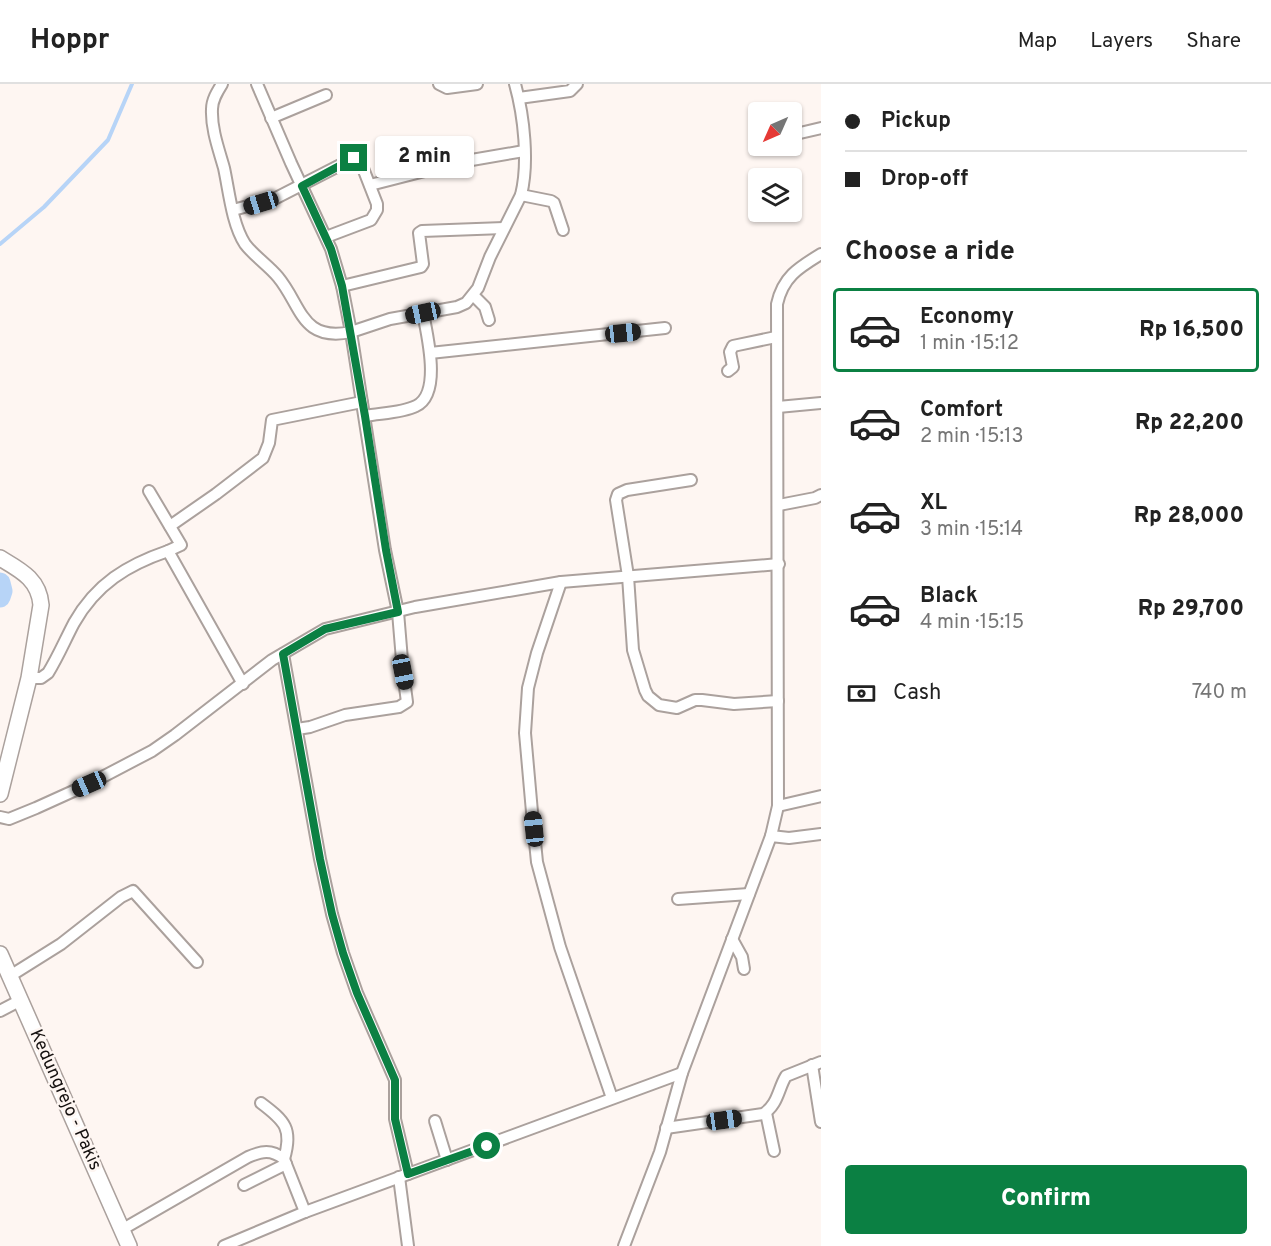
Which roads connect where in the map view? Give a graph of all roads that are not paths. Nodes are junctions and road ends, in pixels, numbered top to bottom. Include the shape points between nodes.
1 (222, 84) edge
2 (257, 84) edge
3 (439, 84) edge
4 (477, 84) edge
5 (515, 84) edge
6 (577, 84) edge
7 (326, 95) dead end
8 (519, 98) junction
9 (271, 118) junction
10 (821, 128) edge
11 (802, 133) edge
12 (524, 152) junction
13 (370, 185) junction
14 (302, 186) junction
15 (521, 195) junction
16 (233, 210) junction
17 (504, 228) junction
18 (563, 230) dead end
19 (326, 237) junction
20 (821, 255) edge
21 (342, 286) junction
22 (474, 296) junction
23 (423, 313) junction
24 (489, 320) dead end
25 (665, 328) dead end
26 (351, 332) junction
27 (776, 337) junction
28 (430, 353) junction
29 (728, 371) dead end
30 (362, 402) junction
31 (821, 403) edge
32 (777, 406) junction
33 (365, 416) junction
34 (691, 480) dead end
35 (149, 491) dead end
36 (821, 495) edge
37 (778, 505) junction
38 (170, 526) junction
39 (168, 551) junction
40 (1, 558) edge
41 (779, 564) junction
42 (628, 576) junction
43 (561, 582) junction
44 (398, 612) junction
45 (278, 657) junction
46 (29, 678) junction
47 (243, 684) junction
48 (778, 701) junction
49 (297, 729) junction
50 (0, 794) edge
51 (821, 796) edge
52 (778, 806) junction
53 (0, 817) edge
54 (821, 834) edge
55 (771, 836) junction
56 (749, 894) junction
57 (678, 899) dead end
58 (732, 939) junction
59 (197, 962) dead end
60 (4, 965) edge
61 (744, 969) dead end
62 (21, 1000) junction
63 (0, 1011) edge
64 (817, 1064) edge
65 (682, 1073) junction
66 (612, 1098) junction
67 (261, 1103) dead end
68 (766, 1113) junction
69 (435, 1121) dead end
70 (821, 1122) edge
71 (666, 1128) junction
72 (774, 1151) dead end
73 (447, 1160) junction
74 (285, 1162) junction
75 (404, 1176) junction
76 (244, 1185) dead end
77 (305, 1212) junction
78 (123, 1229) junction
79 (129, 1246) edge
80 (224, 1246) edge
81 (408, 1246) edge
82 (624, 1246) edge

1 - 16 street via 213,102 212,118
2 - 9 street
3 - 4 street via 447,88
5 - 8 street
6 - 8 street via 570,91
7 - 9 street
8 - 12 street
9 - 14 street
10 - 11 street
12 - 13 street via 460,162
12 - 15 street
13 - 14 street via 359,158 354,158
13 - 19 street via 377,204 374,217
14 - 16 street via 274,199
14 - 19 street
15 - 17 street
15 - 18 street via 554,203
16 - 26 street via 246,244 278,277 305,319 318,331
17 - 21 street via 422,231 418,233 421,267
17 - 22 street
19 - 21 street
20 - 27 street via 794,272 782,286
21 - 26 street
22 - 23 street via 462,306
22 - 24 street
23 - 26 street
23 - 28 street
25 - 28 street
26 - 30 street
27 - 29 street via 733,346 733,367
27 - 32 street
28 - 33 street via 430,388 425,399 410,408
30 - 33 street
30 - 38 street via 272,420 263,458
31 - 32 street
32 - 37 street
33 - 44 street
34 - 42 street via 618,494
35 - 38 street
36 - 37 street
37 - 41 street
38 - 39 street via 181,545
39 - 46 street via 146,558 103,585 75,622 48,673 41,678
39 - 47 street
40 - 46 main road via 33,581 40,594
41 - 42 street
41 - 48 street
42 - 43 street
42 - 48 street via 633,650 652,700 677,708 695,700 734,704
43 - 44 street
43 - 66 street via 528,688 525,733 532,812 537,862 557,938
44 - 45 street via 325,629
44 - 49 street via 406,704
45 - 47 street
45 - 49 street
46 - 50 main road
47 - 53 street via 145,755 36,808 9,819
48 - 52 street
49 - 75 street via 332,914 357,993 395,1080 395,1119
51 - 52 street
52 - 55 street
54 - 55 street
55 - 56 street
56 - 57 street
56 - 58 street
58 - 61 street
58 - 65 street
59 - 60 street via 130,891 61,944
60 - 62 main road, Kedungrejo - Pakis
62 - 63 street
62 - 78 main road, Kedungrejo - Pakis
64 - 68 street via 786,1076
64 - 70 street
65 - 66 street
65 - 71 street
66 - 73 street
67 - 74 street via 287,1131
68 - 71 street
68 - 72 street
69 - 73 street
71 - 82 street
73 - 75 street
74 - 76 street
74 - 77 street
74 - 78 street via 273,1152 258,1153
75 - 77 street
75 - 81 street
77 - 80 street
78 - 79 main road, Kedungrejo - Pakis

